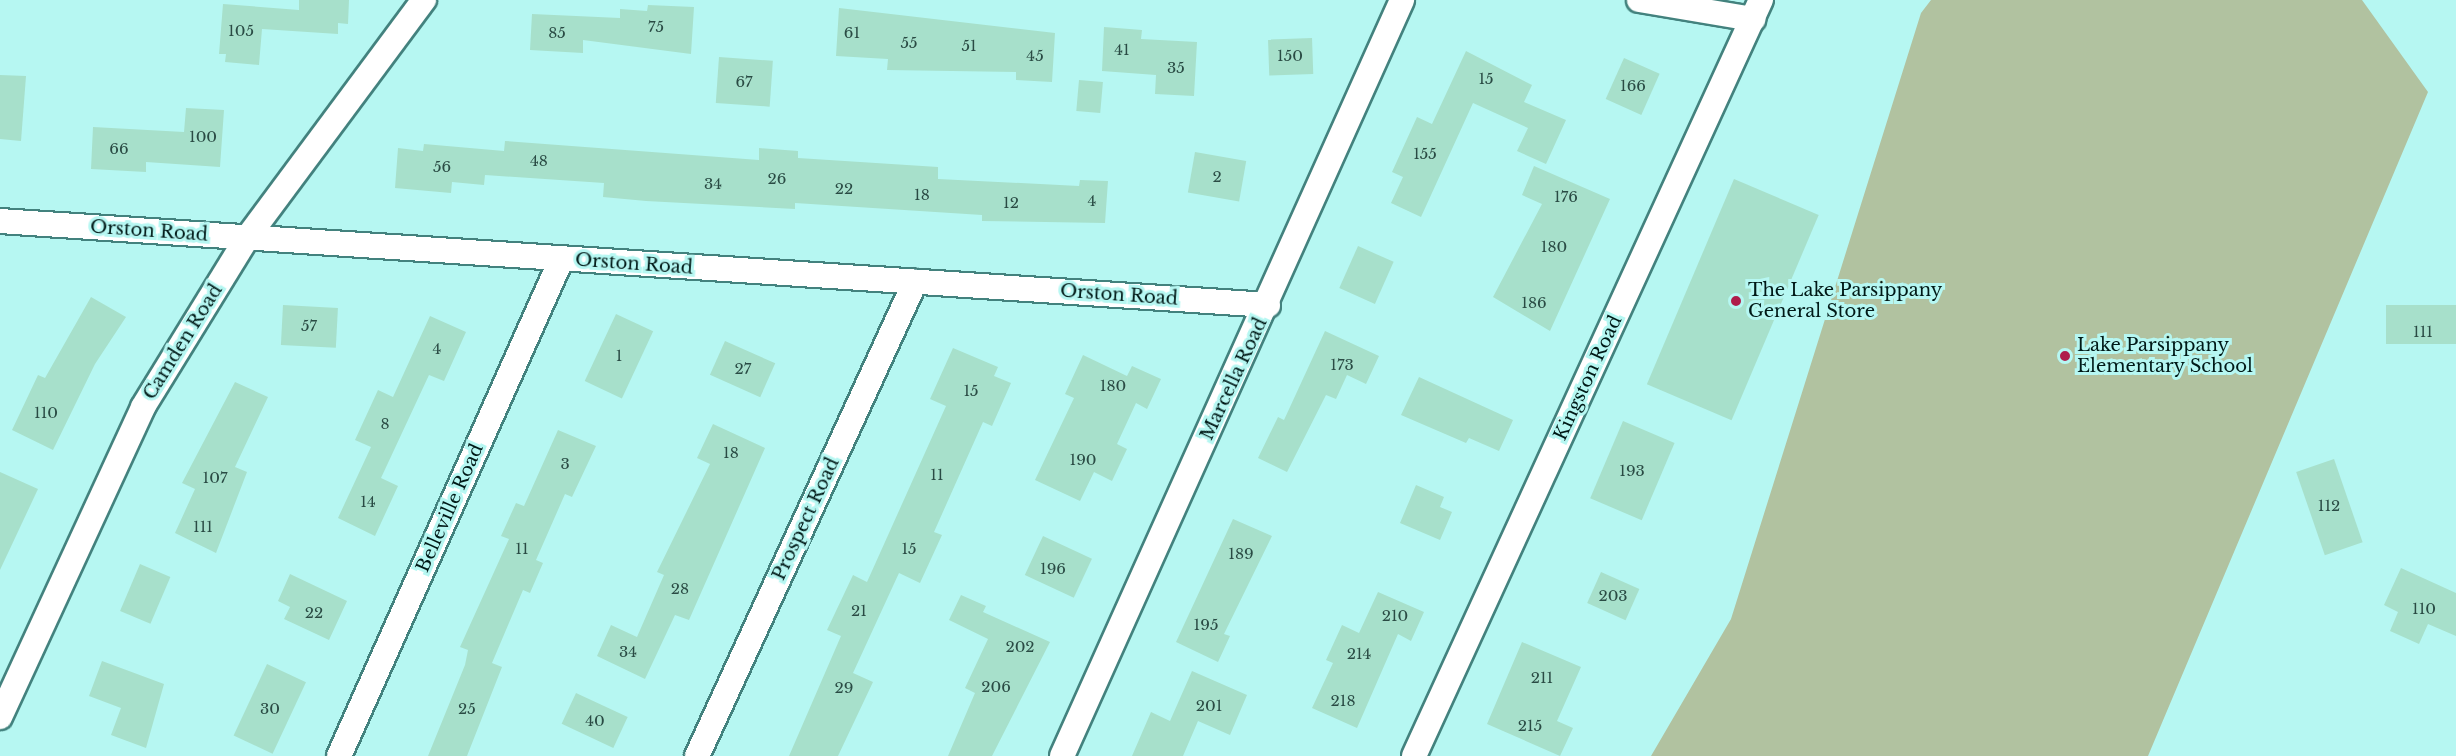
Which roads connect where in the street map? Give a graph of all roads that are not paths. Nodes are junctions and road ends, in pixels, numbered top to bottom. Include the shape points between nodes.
1 (424, 0) edge
2 (1402, 0) edge
3 (1639, 0) edge
4 (1757, 9) edge
5 (0, 221) edge
6 (247, 238) junction
7 (561, 260) junction
8 (915, 282) junction
9 (1268, 305) junction
10 (0, 717) edge
11 (339, 756) edge
12 (697, 756) edge
13 (1062, 756) edge
14 (1414, 756) edge

1 - 6 street, Camden Road
2 - 9 street, Marcella Road
3 - 4 street
4 - 14 street, Kingston Road
5 - 6 street, Orston Road
6 - 7 street, Orston Road
6 - 10 street, Camden Road via 143,407
7 - 8 street, Orston Road
7 - 11 street, Belleville Road
8 - 9 street, Orston Road
8 - 12 street, Prospect Road
9 - 13 street, Marcella Road

